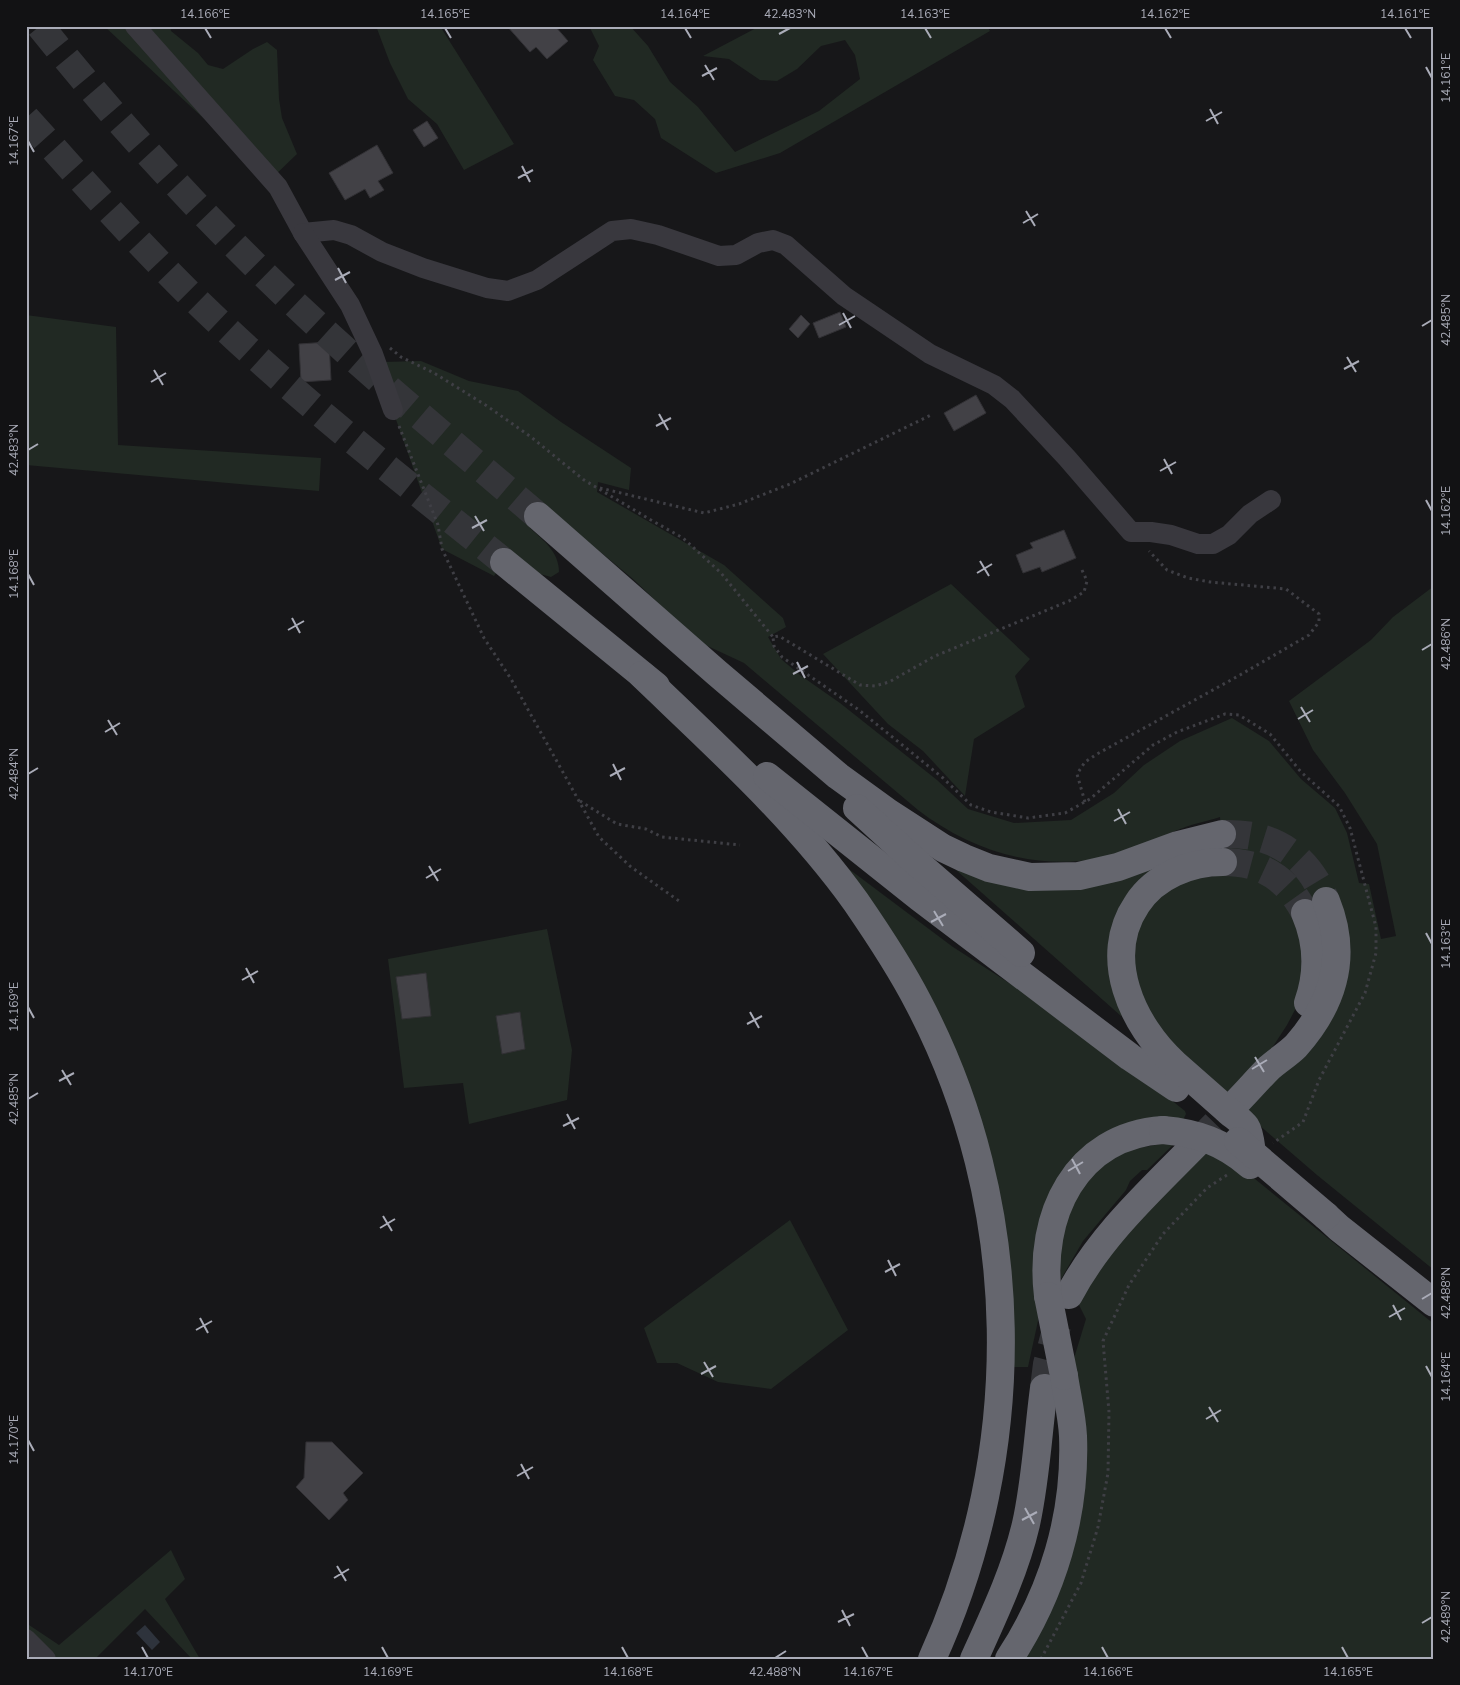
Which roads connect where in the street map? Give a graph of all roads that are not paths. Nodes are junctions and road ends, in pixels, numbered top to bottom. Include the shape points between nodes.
1 (135, 26) edge
2 (303, 233) junction
3 (393, 410) road end
4 (1271, 500) dead end
5 (538, 516) tunnel mouth
6 (504, 562) tunnel mouth
7 (717, 673) junction
8 (642, 675) junction
9 (1222, 834) tunnel mouth
10 (1223, 862) tunnel mouth
11 (1315, 907) tunnel mouth
12 (1176, 1088) junction
13 (1232, 1106) tunnel mouth
14 (1196, 1144) tunnel mouth
15 (1252, 1153) junction
16 (1326, 1216) junction
17 (1059, 1295) junction
18 (1434, 1303) edge
19 (1054, 1382) junction
20 (990, 1624) junction
21 (26, 1639) edge
22 (46, 1659) edge
23 (932, 1659) edge
24 (966, 1659) edge
25 (974, 1659) edge
26 (1009, 1659) edge

1 - 2 street via 278,187
2 - 3 street via 350,305 373,354
2 - 4 street via 334,230 423,268 487,288 508,291 537,280 612,232 631,229 719,256 736,256 758,243 773,240 786,245 844,296 930,354 994,385 1012,399 1132,532 1151,532 1198,544 1213,544 1228,536 1250,514
5 - 7 highway
6 - 8 highway
7 - 9 highway via 838,776 889,814 944,848 989,868 1030,877 1079,876 1118,868 1178,845
7 - 12 highway via 915,861 1136,1049
8 - 12 highway via 919,897 1130,1057
8 - 23 highway via 775,805 854,900 919,1003 955,1086 975,1146 990,1217 1000,1296 998,1416 992,1468 971,1559
10 - 15 highway, bridge via 1186,868 1148,890 1127,923 1121,948 1122,964 1127,994 1143,1025 1173,1062 1247,1128
11 - 13 highway via 1334,922 1336,963 1330,988 1322,1007 1295,1047
12 - 15 highway, bridge
14 - 17 highway via 1128,1215 1099,1247 1078,1278
15 - 16 highway, bridge
16 - 17 highway, bridge via 1303,1210 1242,1158 1197,1134 1162,1130 1139,1132 1109,1144 1092,1156 1074,1177 1060,1202 1050,1233 1047,1259
16 - 18 highway
17 - 19 highway, bridge
19 - 20 highway via 1026,1525
19 - 26 highway via 1071,1413 1073,1448 1064,1533 1040,1603
20 - 24 highway
20 - 25 highway
21 - 22 street

